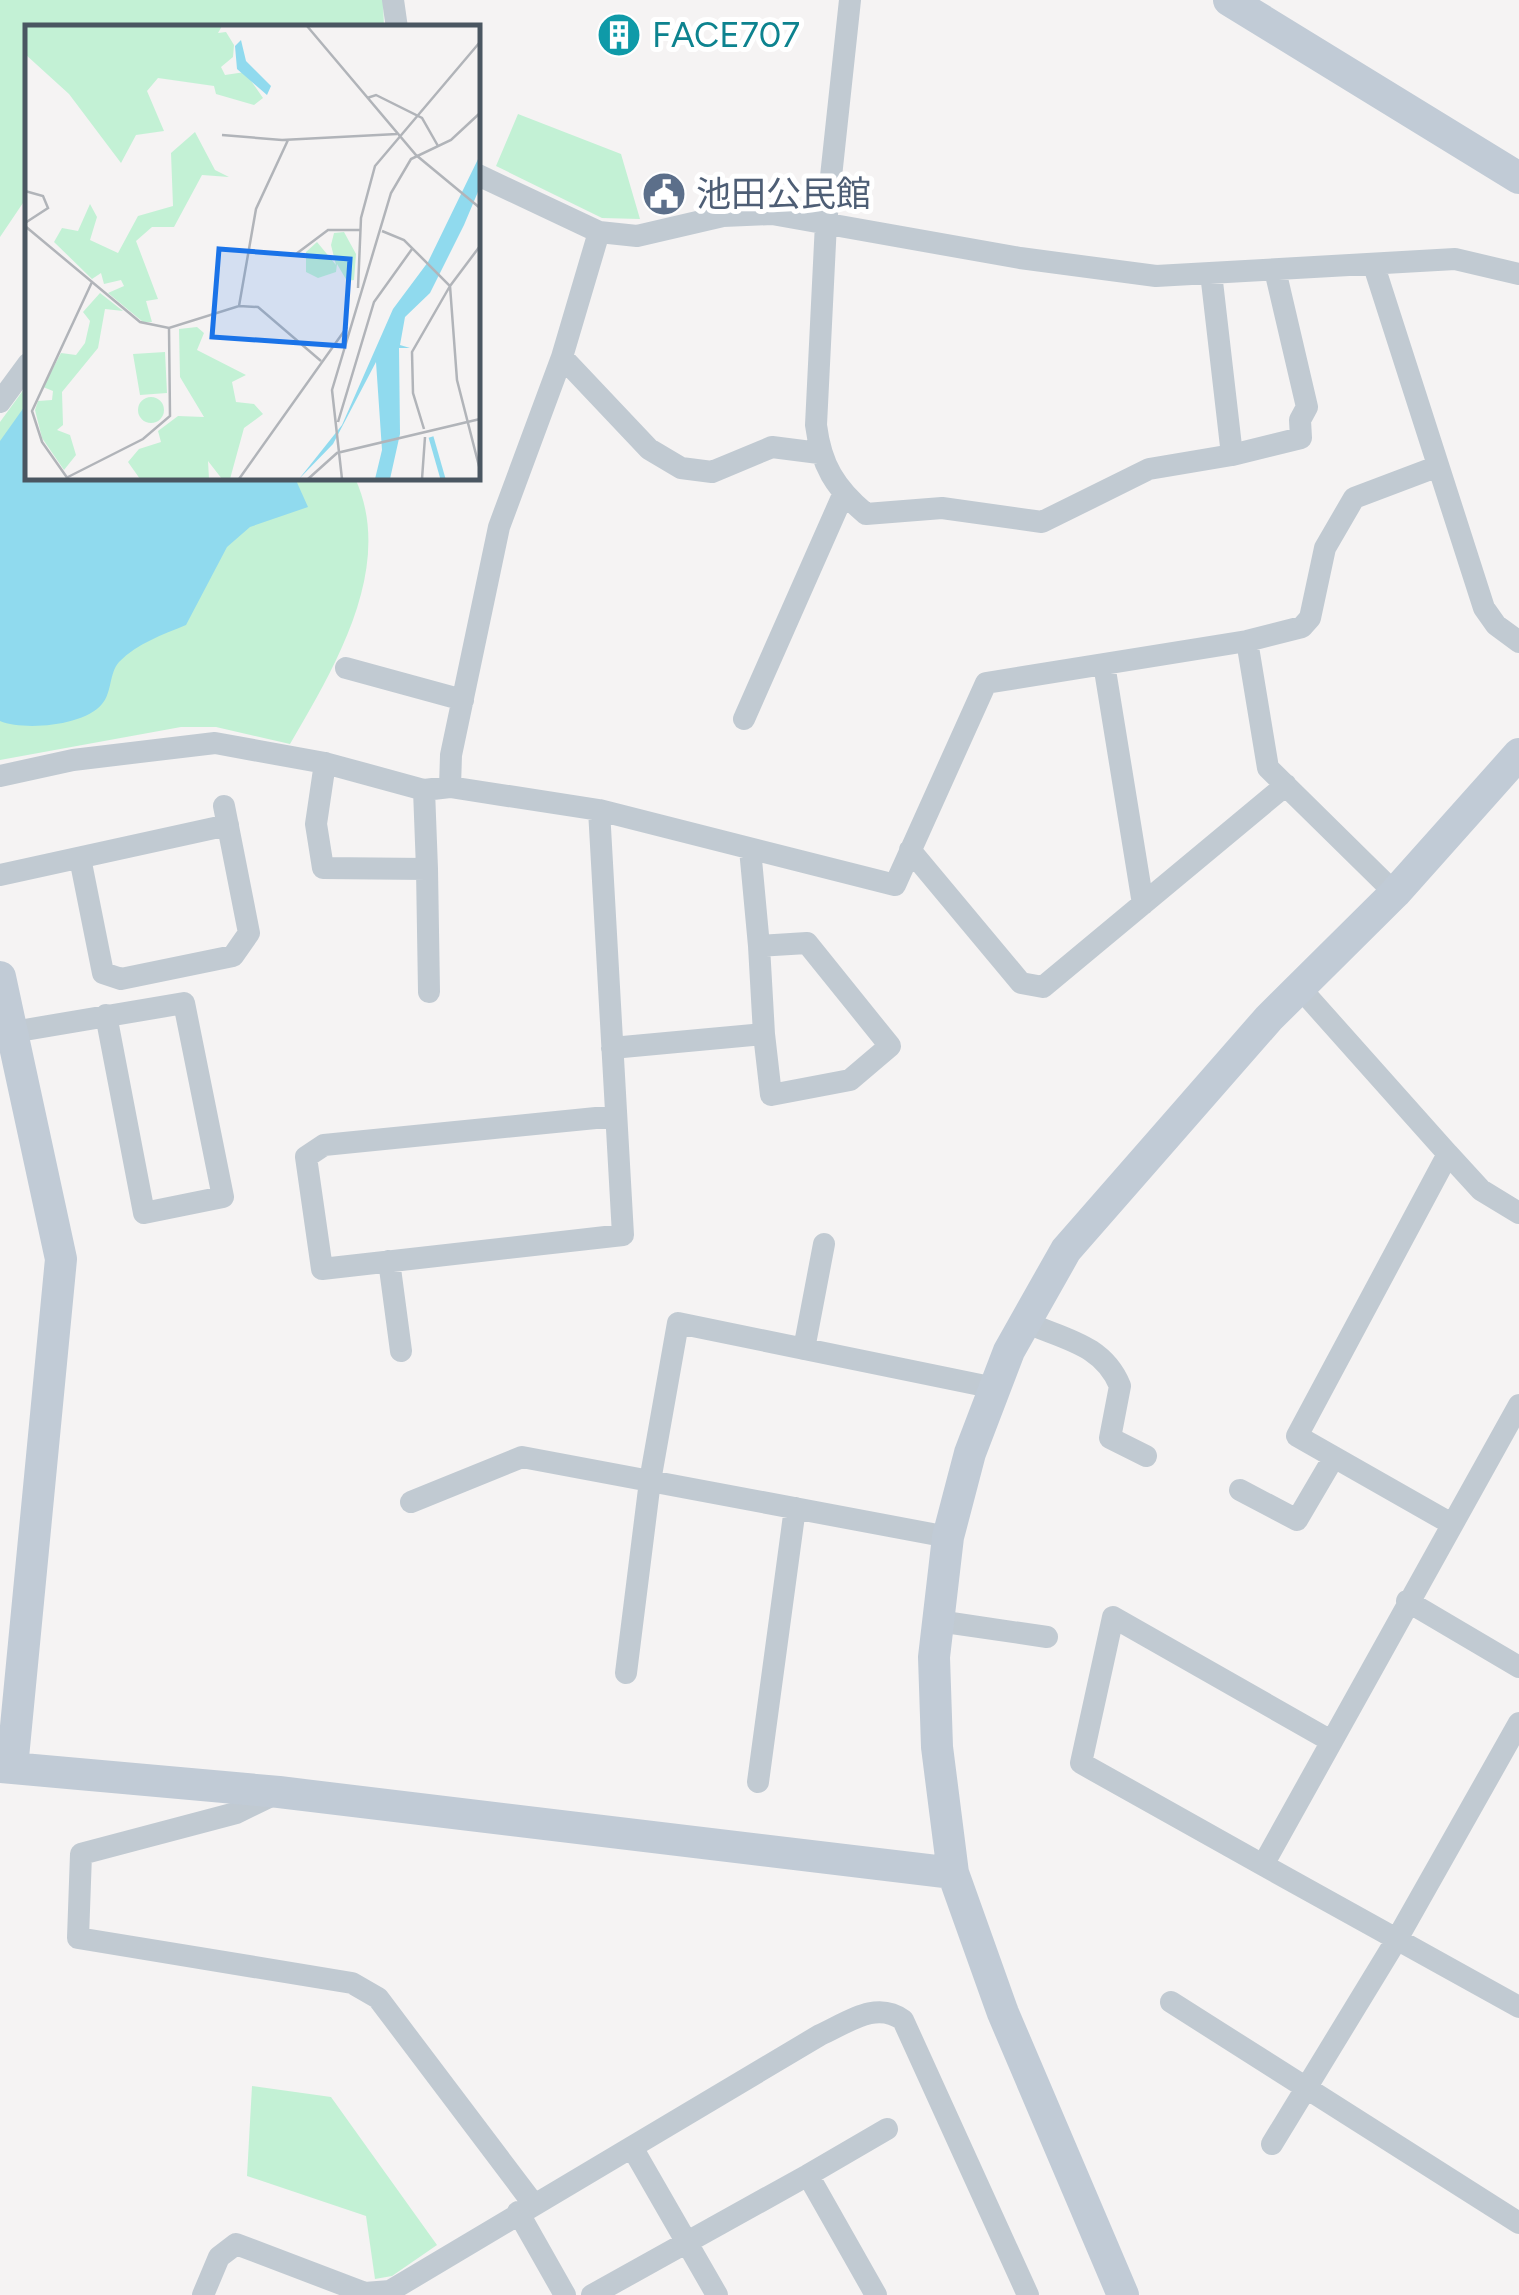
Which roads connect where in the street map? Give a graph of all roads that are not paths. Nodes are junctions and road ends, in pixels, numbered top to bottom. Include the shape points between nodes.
1 (393, 0) edge
2 (850, 0) edge
3 (1229, 0) edge
4 (396, 25) edge
5 (480, 176) edge
6 (1519, 178) edge
7 (826, 224) junction
8 (599, 232) junction
9 (1374, 266) junction
10 (1275, 270) junction
11 (1210, 274) junction
12 (1519, 274) edge
13 (562, 356) junction
14 (25, 368) edge
15 (0, 402) edge
16 (820, 453) junction
17 (1232, 455) junction
18 (1436, 467) junction
19 (843, 495) junction
20 (1247, 642) junction
21 (1519, 642) edge
22 (1104, 664) junction
23 (346, 668) dead end
24 (464, 700) junction
25 (744, 719) dead end
26 (1519, 754) edge
27 (326, 763) junction
28 (0, 776) edge
29 (1286, 785) junction
30 (450, 787) junction
31 (424, 790) junction
32 (599, 810) junction
33 (750, 849) junction
34 (910, 850) junction
35 (80, 858) junction
36 (427, 869) junction
37 (0, 876) edge
38 (1395, 893) junction
39 (1143, 904) junction
40 (758, 946) junction
41 (0, 977) edge
42 (1300, 988) junction
43 (429, 992) dead end
44 (106, 1015) junction
45 (12, 1032) junction
46 (764, 1034) junction
47 (612, 1048) junction
48 (616, 1116) junction
49 (1448, 1154) junction
50 (1519, 1213) edge
51 (824, 1244) dead end
52 (389, 1261) junction
53 (1025, 1322) junction
54 (804, 1349) junction
55 (401, 1351) dead end
56 (995, 1388) junction
57 (1519, 1405) edge
58 (1146, 1456) dead end
59 (1334, 1457) junction
60 (650, 1480) junction
61 (1240, 1490) dead end
62 (411, 1502) dead end
63 (795, 1508) junction
64 (1450, 1523) junction
65 (948, 1537) junction
66 (1407, 1602) junction
67 (938, 1621) junction
68 (1048, 1637) dead end
69 (1519, 1668) edge
70 (626, 1674) dead end
71 (1519, 1723) edge
72 (1331, 1741) junction
73 (6, 1768) edge
74 (758, 1782) dead end
75 (279, 1792) junction
76 (1264, 1865) junction
77 (953, 1874) junction
78 (1397, 1940) junction
79 (1170, 2002) dead end
80 (1519, 2007) edge
81 (1306, 2088) junction
82 (888, 2130) dead end
83 (1272, 2144) dead end
84 (633, 2149) junction
85 (808, 2175) junction
86 (525, 2207) junction
87 (1519, 2223) edge
88 (687, 2243) junction
89 (364, 2294) edge
90 (203, 2295) edge
91 (564, 2295) edge
92 (592, 2295) edge
93 (717, 2295) edge
94 (876, 2295) edge
95 (1028, 2295) edge
96 (1123, 2295) edge

1 - 4 street
2 - 7 street
3 - 6 street
5 - 8 street
7 - 8 street via 756,214 637,236
7 - 11 street via 1156,276
7 - 16 street via 815,380
8 - 13 street
9 - 10 street
9 - 12 street via 1455,259
9 - 18 street
10 - 11 street
10 - 17 street via 1307,408 1301,438
11 - 17 street
13 - 16 street via 649,449 681,468 712,472 772,448
13 - 24 street via 499,527
14 - 15 street
16 - 19 street
17 - 19 street via 1149,468 1042,522 942,508 866,514
18 - 20 street via 1354,498 1325,548 1310,618 1302,627
18 - 21 street via 1484,608
19 - 25 street
20 - 22 street
20 - 29 street via 1268,768
22 - 34 street via 986,682
22 - 39 street
23 - 24 street
24 - 30 street
26 - 38 street
27 - 28 street via 215,744 73,760
27 - 31 street
27 - 36 street via 316,824 323,868
29 - 38 street
29 - 39 street
30 - 31 street
30 - 32 street
31 - 36 street
32 - 33 street
32 - 47 street
33 - 34 street via 894,885
33 - 40 street
34 - 39 street via 1022,983 1043,987
35 - 35 street via 226,815 249,933 233,956 121,979 104,973
35 - 37 street
36 - 43 street
38 - 42 street
40 - 46 street
40 - 46 street via 807,943 890,1046 850,1080 771,1095
41 - 45 street
42 - 49 street
42 - 53 street via 1066,1250
44 - 44 street via 184,1004 223,1197 144,1213
44 - 45 street
45 - 73 street via 60,1259
46 - 47 street
47 - 48 street
48 - 52 street via 623,1235
48 - 52 street via 324,1145 306,1157 322,1269
49 - 50 street via 1481,1190
49 - 59 street via 1297,1436
51 - 54 street
52 - 55 street
53 - 56 street
53 - 58 street via 1104,1358 1120,1386 1110,1438
54 - 56 street
54 - 60 street via 678,1323
56 - 65 street
57 - 64 street
59 - 61 street via 1297,1520
59 - 64 street
60 - 62 street via 522,1457
60 - 63 street
60 - 70 street
63 - 65 street
63 - 74 street
64 - 66 street
65 - 67 street
66 - 69 street
66 - 72 street
67 - 68 street
67 - 77 street via 937,1746
71 - 78 street
72 - 76 street
72 - 76 street via 1113,1617 1081,1763
73 - 75 street
75 - 77 street
75 - 86 street via 236,1813 81,1854 78,1938 352,1984 378,1998
76 - 78 street
77 - 96 street via 1003,2012
78 - 80 street
78 - 81 street
79 - 81 street
81 - 83 street
81 - 87 street
82 - 85 street
84 - 86 street
84 - 88 street
84 - 95 street via 820,2035 874,2010 890,2010 903,2020
85 - 88 street
85 - 94 street
86 - 89 street via 390,2291
86 - 91 street
88 - 92 street
88 - 93 street
89 - 90 street via 236,2244 219,2257

